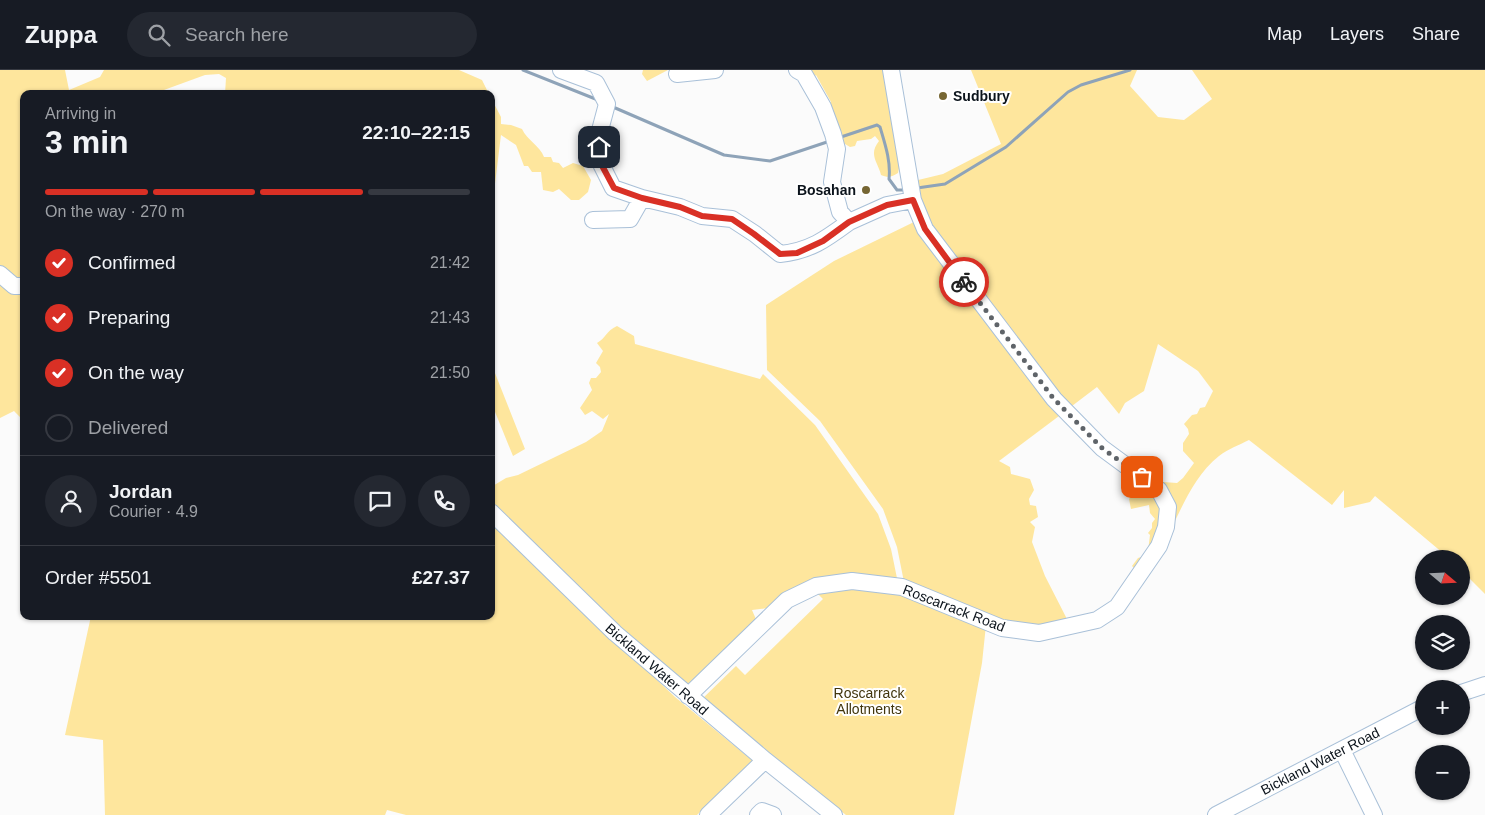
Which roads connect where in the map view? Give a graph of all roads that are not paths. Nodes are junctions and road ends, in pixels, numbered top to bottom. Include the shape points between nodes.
1 (561, 70) edge
2 (714, 70) edge
3 (797, 70) edge
4 (891, 70) edge
5 (678, 74) dead end
6 (642, 198) junction
7 (913, 200) junction
8 (593, 220) dead end
9 (849, 222) junction
10 (0, 274) edge
11 (20, 286) edge
12 (495, 516) edge
13 (1485, 685) edge
14 (1470, 690) edge
15 (688, 696) junction
16 (1415, 712) edge
17 (1342, 750) junction
18 (765, 760) junction
19 (708, 815) edge
20 (758, 815) edge
21 (773, 815) edge
22 (834, 815) edge
23 (1216, 815) edge
24 (1374, 815) edge

1 - 6 street via 596,82 607,104 599,134 599,160 614,188
2 - 5 street
3 - 9 street via 804,74 823,108 835,140 837,149 832,182 840,212
4 - 7 street, Roscarrack Road
6 - 8 street via 630,219
6 - 9 street via 702,216 732,219 780,254 797,253 823,241
7 - 9 street via 887,205
7 - 15 street, Roscarrack Road via 925,229 1054,399 1102,448 1159,490 1168,506 1166,527 1159,546 1117,608 1097,620 1040,633 1002,628 902,587 852,581 816,586 787,600
10 - 11 street via 14,286
12 - 15 street, Bickland Water Road via 614,633
13 - 14 street
15 - 18 street, Bickland Water Road
16 - 17 street, Bickland Water Road
17 - 23 street, Bickland Water Road
17 - 24 street
18 - 19 street
18 - 22 street, Bickland Water Road
20 - 21 street via 762,811

